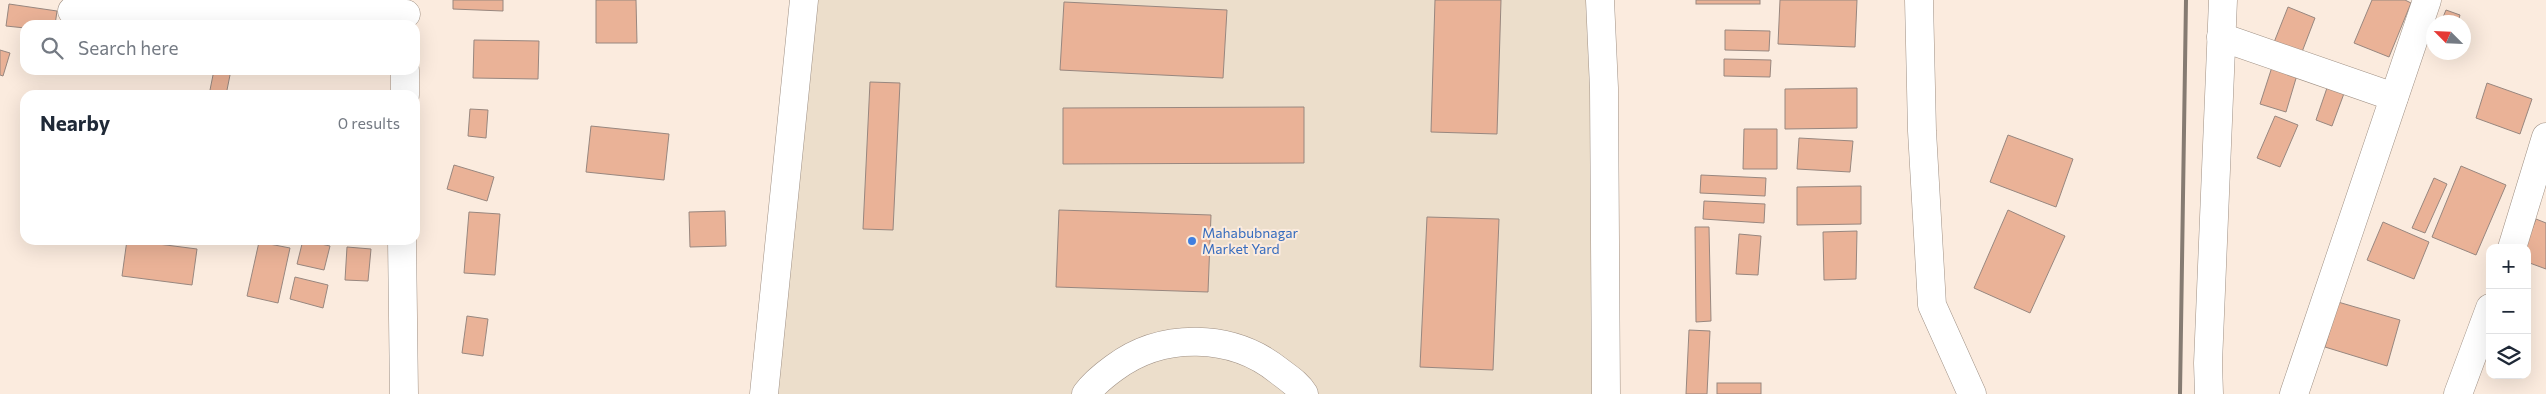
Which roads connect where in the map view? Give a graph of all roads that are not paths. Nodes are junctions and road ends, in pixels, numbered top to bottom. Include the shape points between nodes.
1 (804, 0) edge
2 (1600, 0) edge
3 (1919, 0) edge
4 (2223, 0) edge
5 (2426, 0) edge
6 (72, 12) dead end
7 (406, 13) edge
8 (2221, 37) junction
9 (405, 75) edge
10 (405, 90) edge
11 (2394, 97) junction
12 (2546, 137) edge
13 (2513, 244) edge
14 (402, 245) edge
15 (2486, 319) edge
16 (404, 394) edge
17 (764, 394) edge
18 (1086, 394) edge
19 (1304, 394) edge
20 (1606, 394) edge
21 (1972, 394) edge
22 (2209, 394) edge
23 (2294, 394) edge
24 (2458, 394) edge

1 - 17 street
2 - 20 street via 1604,88
3 - 21 street via 1922,131 1932,305
4 - 8 street
5 - 11 street
6 - 7 street via 163,13 241,8
8 - 11 street
8 - 22 street
9 - 10 street
11 - 23 street
12 - 13 street
14 - 16 street
15 - 24 street
18 - 19 street via 1093,384 1130,356 1174,342 1220,342 1263,358

